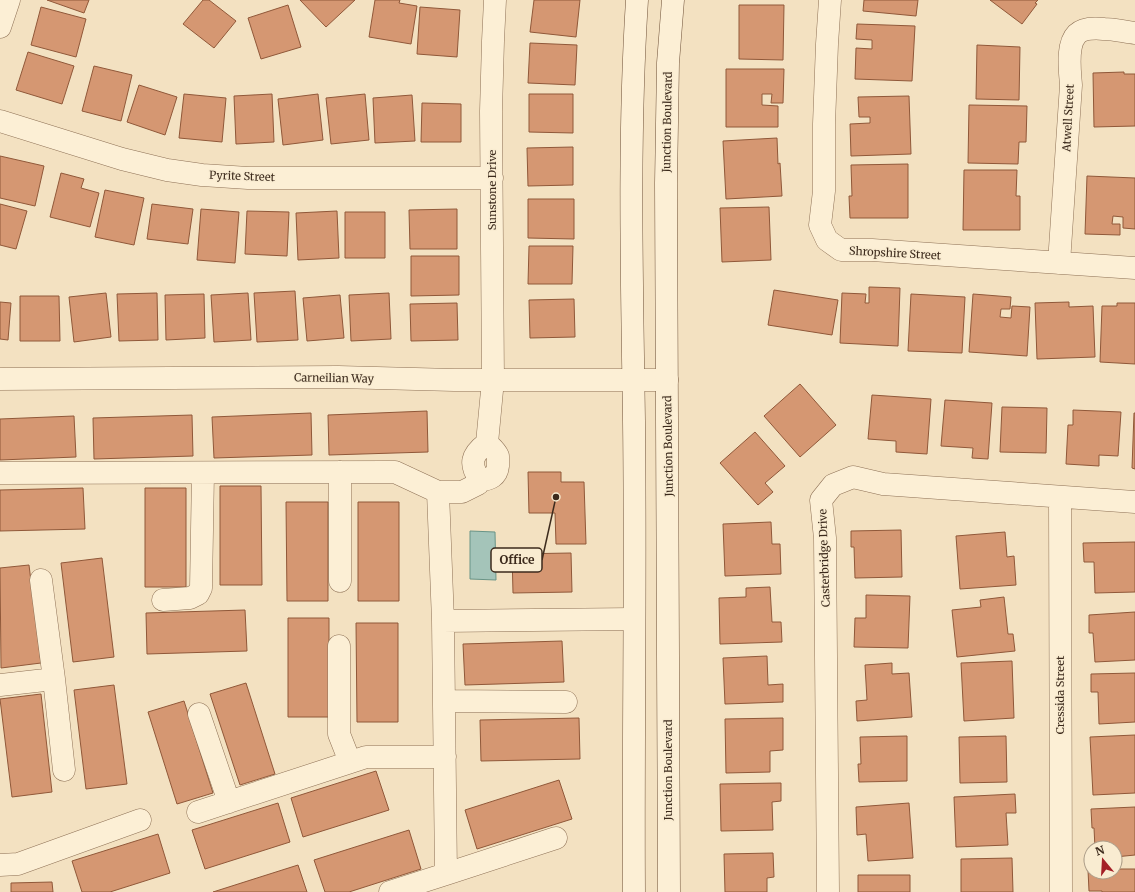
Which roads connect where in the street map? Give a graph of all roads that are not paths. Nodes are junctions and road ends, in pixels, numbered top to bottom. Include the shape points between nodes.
1 (9, 0) edge
2 (495, 0) edge
3 (637, 0) edge
4 (674, 0) edge
5 (830, 0) edge
6 (0, 27) edge
7 (1135, 33) edge
8 (0, 121) edge
9 (492, 178) junction
10 (1059, 263) junction
11 (1135, 268) edge
12 (0, 379) edge
13 (493, 380) junction
14 (633, 380) junction
15 (667, 380) junction
16 (340, 472) junction
17 (0, 473) edge
18 (203, 473) junction
19 (438, 492) junction
20 (1060, 497) junction
21 (1135, 502) edge
22 (41, 580) dead end
23 (340, 581) dead end
24 (163, 600) dead end
25 (634, 619) junction
26 (443, 621) junction
27 (340, 646) dead end
28 (54, 679) junction
29 (0, 684) edge
30 (444, 701) junction
31 (566, 702) dead end
32 (199, 714) dead end
33 (445, 757) junction
34 (350, 762) junction
35 (64, 770) dead end
36 (229, 802) junction
37 (198, 812) dead end
38 (140, 820) dead end
39 (556, 838) dead end
40 (0, 865) edge
41 (446, 874) junction
42 (390, 892) edge
43 (634, 892) edge
44 (669, 892) edge
45 (828, 892) edge
46 (1061, 892) edge

1 - 6 street
2 - 9 street, Sunstone Drive via 491,112
3 - 14 street via 632,90
4 - 15 street, Junction Boulevard via 668,64
5 - 10 street, Shropshire Street via 824,124 824,191 820,225 827,240 841,250
7 - 10 street, Atwell Street via 1104,28 1088,29 1078,33 1071,44 1071,85
8 - 9 street, Pyrite Street via 122,159 202,175 248,178
9 - 13 street, Sunstone Drive
10 - 11 street, Shropshire Street
12 - 13 street, Carneilian Way via 338,377
13 - 14 street, Carneilian Way
13 - 19 street, Sunstone Drive via 487,443 498,456 497,470 494,476 488,480 480,480 471,489 462,492
14 - 15 street, Carneilian Way
14 - 25 street
15 - 44 street, Junction Boulevard
16 - 18 street
16 - 19 street via 395,472
16 - 23 street
17 - 18 street
18 - 24 street via 201,588 198,594 190,598
19 - 26 street
20 - 21 street, Casterbridge Drive
20 - 45 street, Casterbridge Drive via 883,484 853,477 833,485 821,500 825,538
20 - 46 street, Cressida Street
22 - 28 street
25 - 26 street
25 - 43 street
26 - 30 street
27 - 34 street via 339,734
28 - 29 street
28 - 35 street
30 - 31 street
30 - 33 street
32 - 36 street
33 - 34 street via 366,756
33 - 41 street
34 - 36 street
36 - 37 street
38 - 40 street via 18,864
39 - 41 street
41 - 42 street

